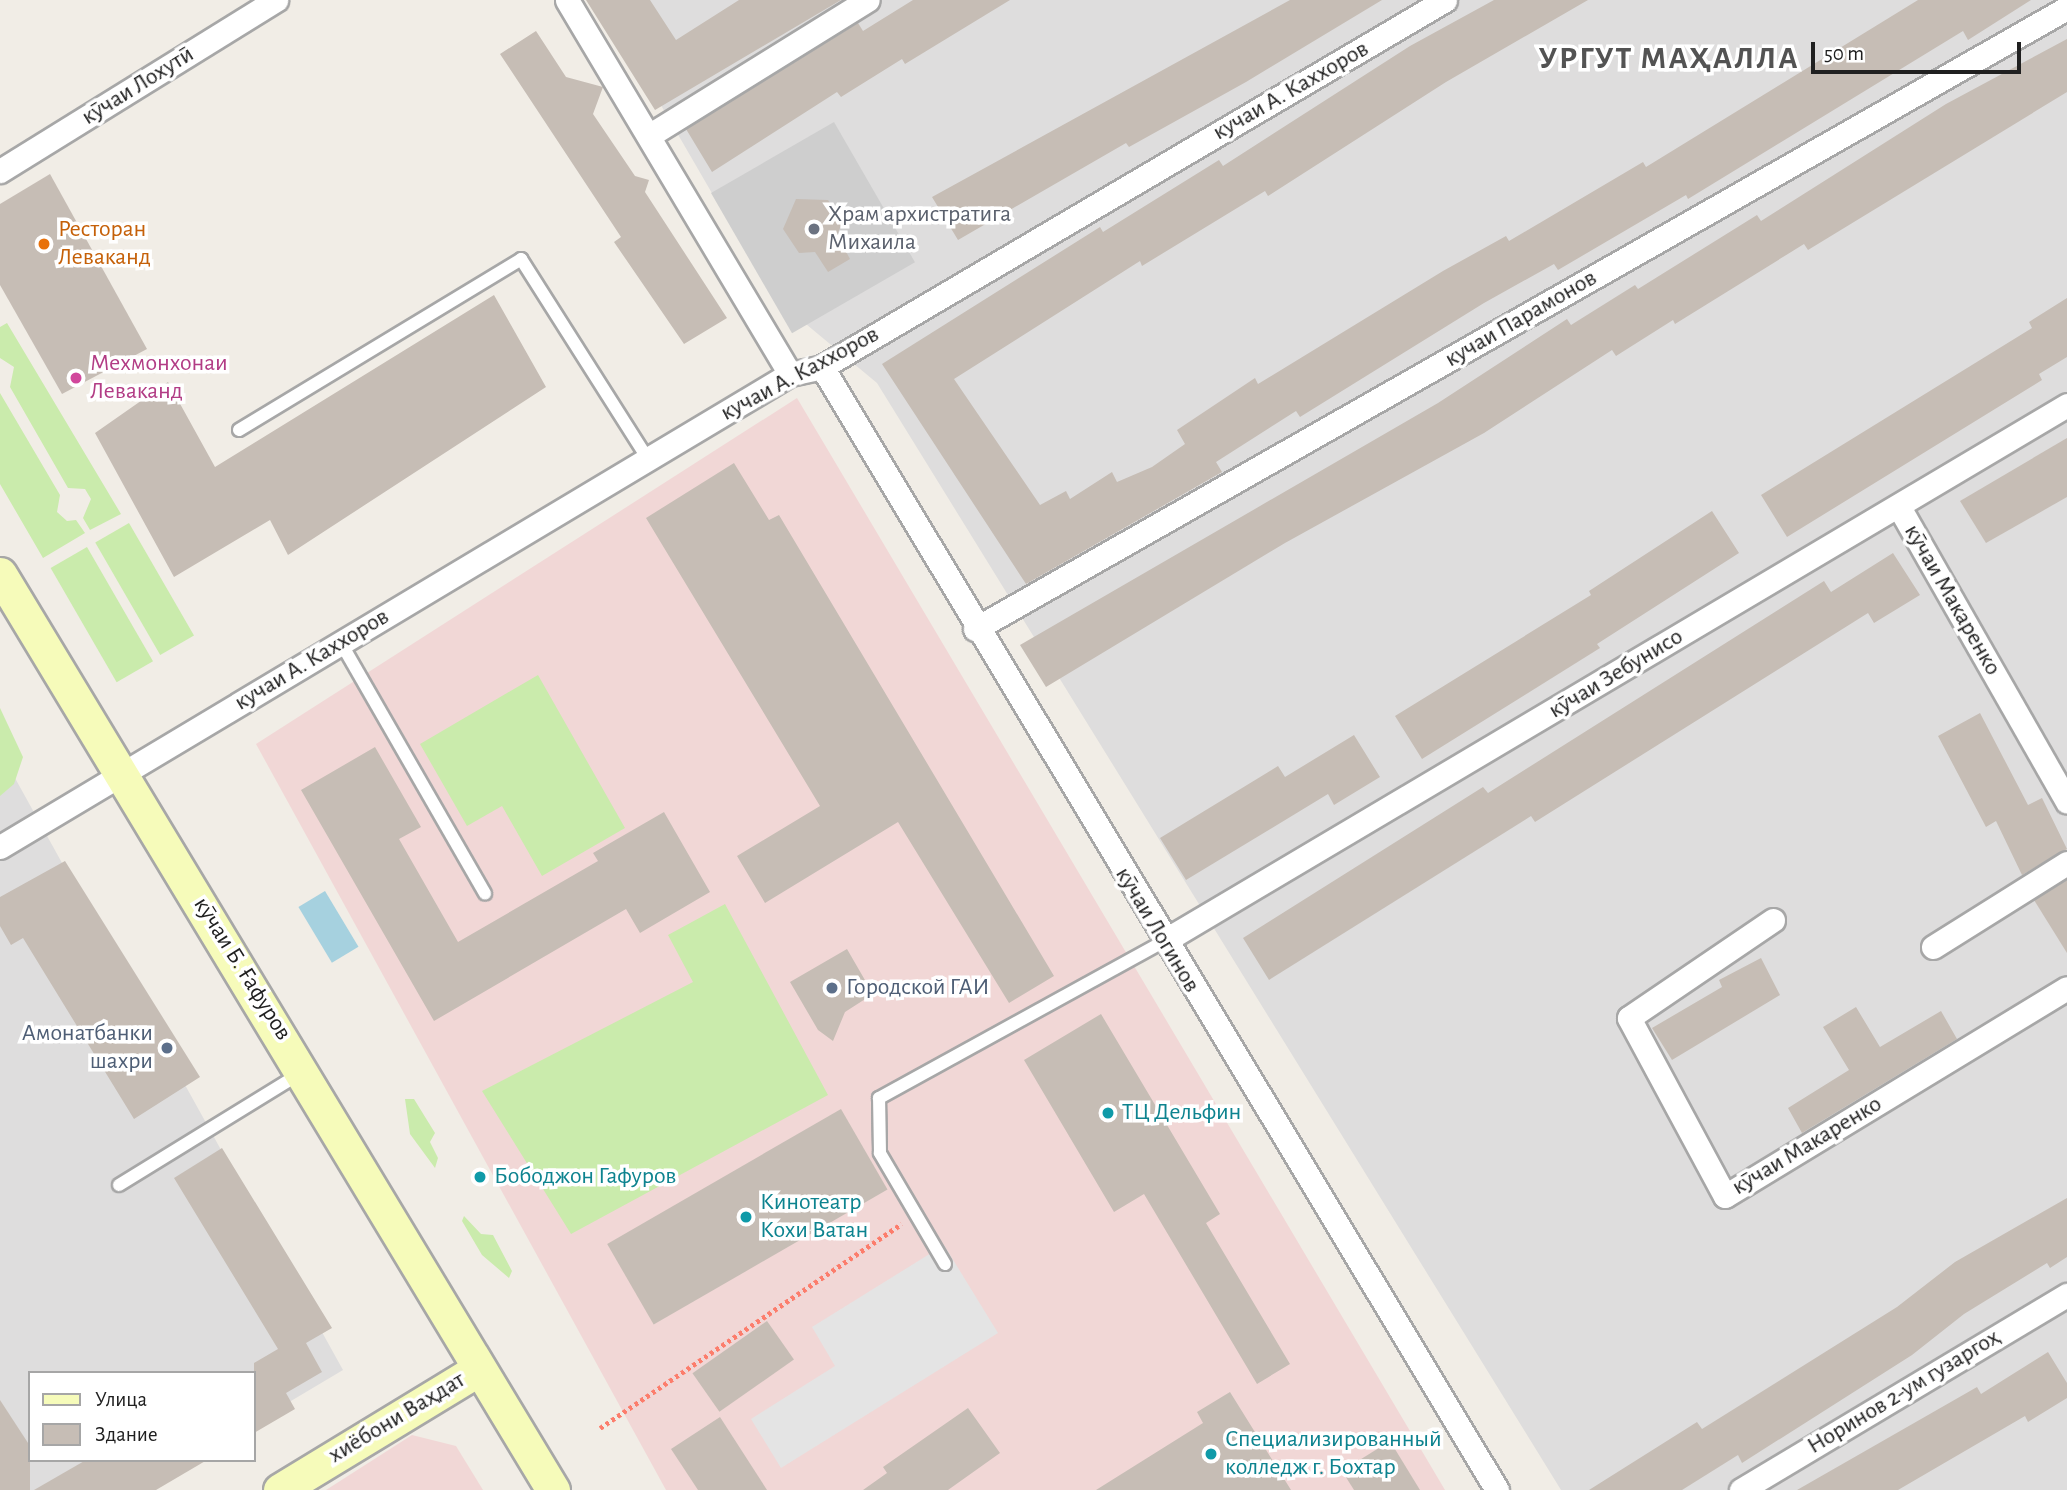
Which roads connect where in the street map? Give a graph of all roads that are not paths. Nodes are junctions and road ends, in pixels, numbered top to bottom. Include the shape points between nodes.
1 (276, 0) edge
2 (567, 0) edge
3 (869, 0) edge
4 (1445, 0) edge
5 (2067, 8) edge
6 (650, 135) junction
7 (0, 171) edge
8 (822, 367) junction
9 (790, 374) junction
10 (2067, 405) edge
11 (239, 430) dead end
12 (648, 459) junction
13 (1899, 506) junction
14 (0, 573) edge
15 (975, 629) junction
16 (341, 643) junction
17 (122, 774) junction
18 (2067, 802) edge
19 (0, 847) edge
20 (2067, 863) edge
21 (485, 893) dead end
22 (1773, 920) dead end
23 (1164, 941) junction
24 (1933, 947) dead end
25 (2067, 988) edge
26 (305, 1071) junction
27 (119, 1185) dead end
28 (945, 1264) dead end
29 (2067, 1295) edge
30 (478, 1369) junction
31 (280, 1490) edge
32 (553, 1490) edge
33 (1497, 1490) edge
34 (1741, 1490) edge

1 - 7 street, кӯчаи Лохутӣ
2 - 6 street
3 - 6 street
4 - 8 street, кучаи А. Каххоров
5 - 15 street, кучаи Парамонов
6 - 9 street
8 - 9 street, кучаи А. Каххоров
8 - 15 street, кӯчаи Логинов
9 - 12 street, кучаи А. Каххоров
10 - 13 street, кӯчаи Зебунисо
11 - 12 lane via 521,259
12 - 16 street, кучаи А. Каххоров
13 - 18 street, кӯчаи Макаренко
13 - 23 street, кӯчаи Зебунисо
14 - 17 street, кӯчаи Б. Ғафуров
15 - 23 street, кӯчаи Логинов
16 - 17 street, кучаи А. Каххоров
16 - 21 lane
17 - 19 street, кучаи А. Каххоров
17 - 26 street, кӯчаи Б. Ғафуров
20 - 24 street
22 - 25 street, кӯчаи Макаренко via 1629,1017 1725,1196
23 - 28 lane via 879,1098 880,1153
23 - 33 street, кӯчаи Логинов
26 - 27 lane
26 - 30 street, кӯчаи Б. Ғафуров
29 - 34 street, Норинов 2-ум гузаргоҳ
30 - 31 street, хиёбони Ваҳдат
30 - 32 street, кӯчаи Б. Ғафуров

